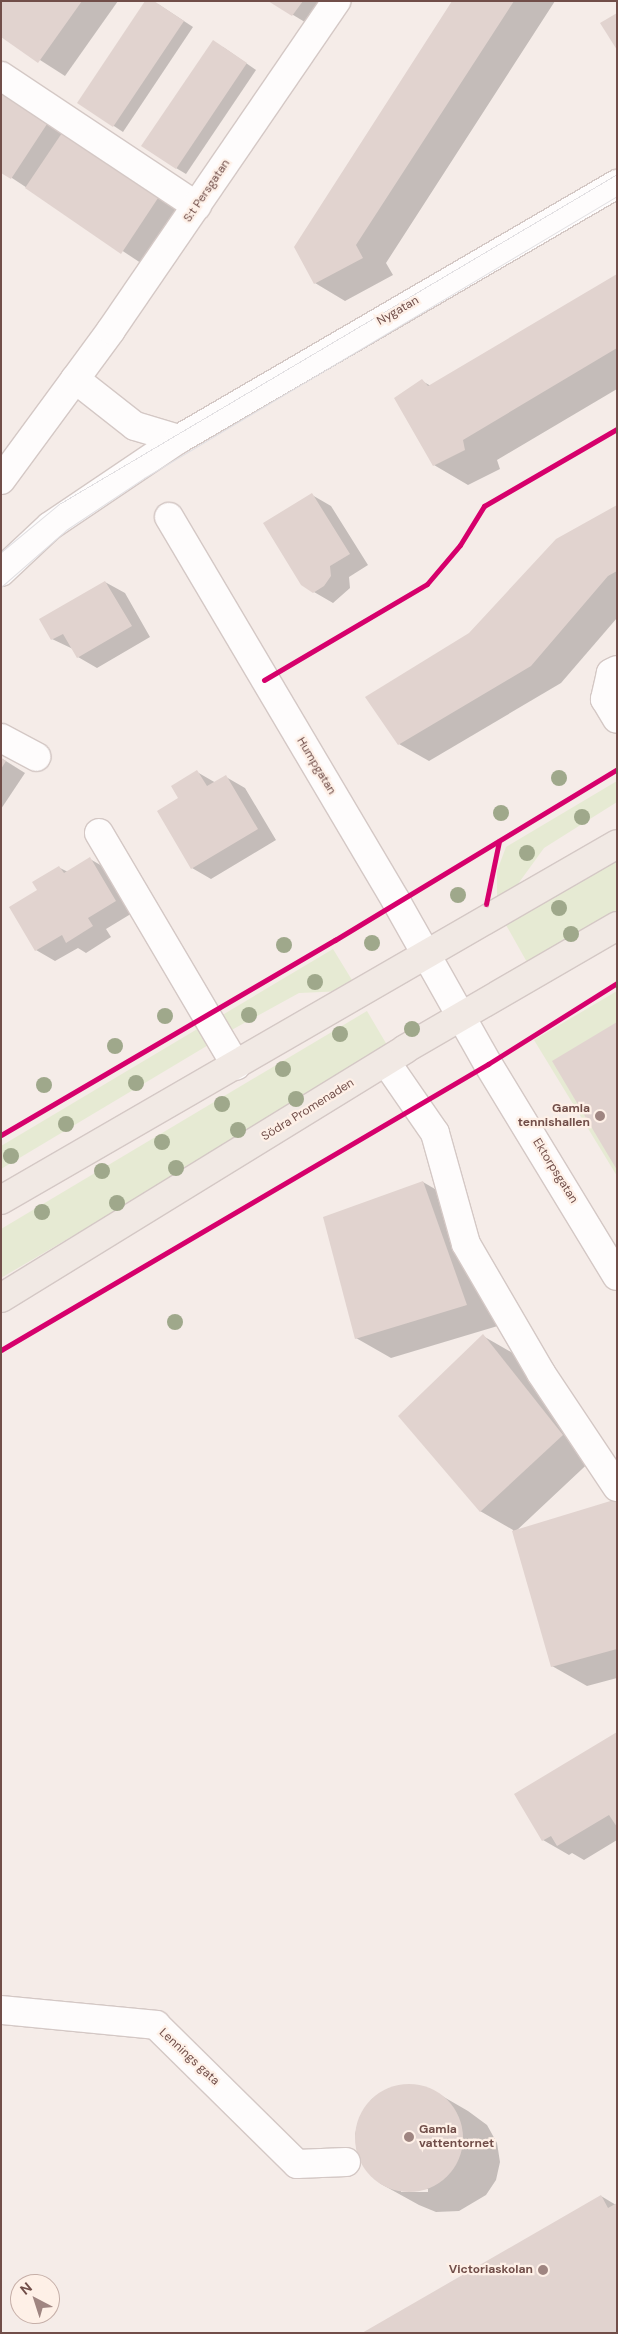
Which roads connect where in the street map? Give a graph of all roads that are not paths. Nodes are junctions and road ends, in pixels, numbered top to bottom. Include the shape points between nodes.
1 (336, 1) edge
2 (1, 76) edge
3 (617, 184) edge
4 (197, 206) junction
5 (75, 379) junction
6 (179, 440) junction
7 (1, 480) edge
8 (169, 517) dead end
9 (1, 572) edge
10 (617, 670) edge
11 (617, 719) edge
12 (1, 738) edge
13 (36, 757) dead end
14 (99, 833) dead end
15 (617, 844) edge
16 (617, 926) edge
17 (427, 957) junction
18 (461, 1016) junction
19 (386, 1062) junction
20 (236, 1066) junction
21 (1, 1200) edge
22 (617, 1276) edge
23 (1, 1298) edge
24 (617, 1487) edge
25 (1, 2010) edge
26 (346, 2162) dead end

1 - 4 street, S:t Persgatan
2 - 4 street
3 - 6 street, Nygatan
4 - 5 street, S:t Persgatan
5 - 6 street via 135,426
5 - 7 street, S:t Persgatan
6 - 9 street via 50,526
8 - 17 street, Humpgatan
10 - 11 street via 611,673 605,698
12 - 13 street
14 - 20 street
15 - 17 main road
16 - 18 main road, Södra Promenaden
17 - 18 street, Humpgatan
17 - 20 main road
18 - 19 main road, Södra Promenaden
18 - 22 street, Ektorpsgatan
19 - 23 main road, Södra Promenaden
19 - 24 street via 435,1133 466,1244 541,1373
20 - 21 main road
25 - 26 street, Lennings gata via 156,2025 297,2164

